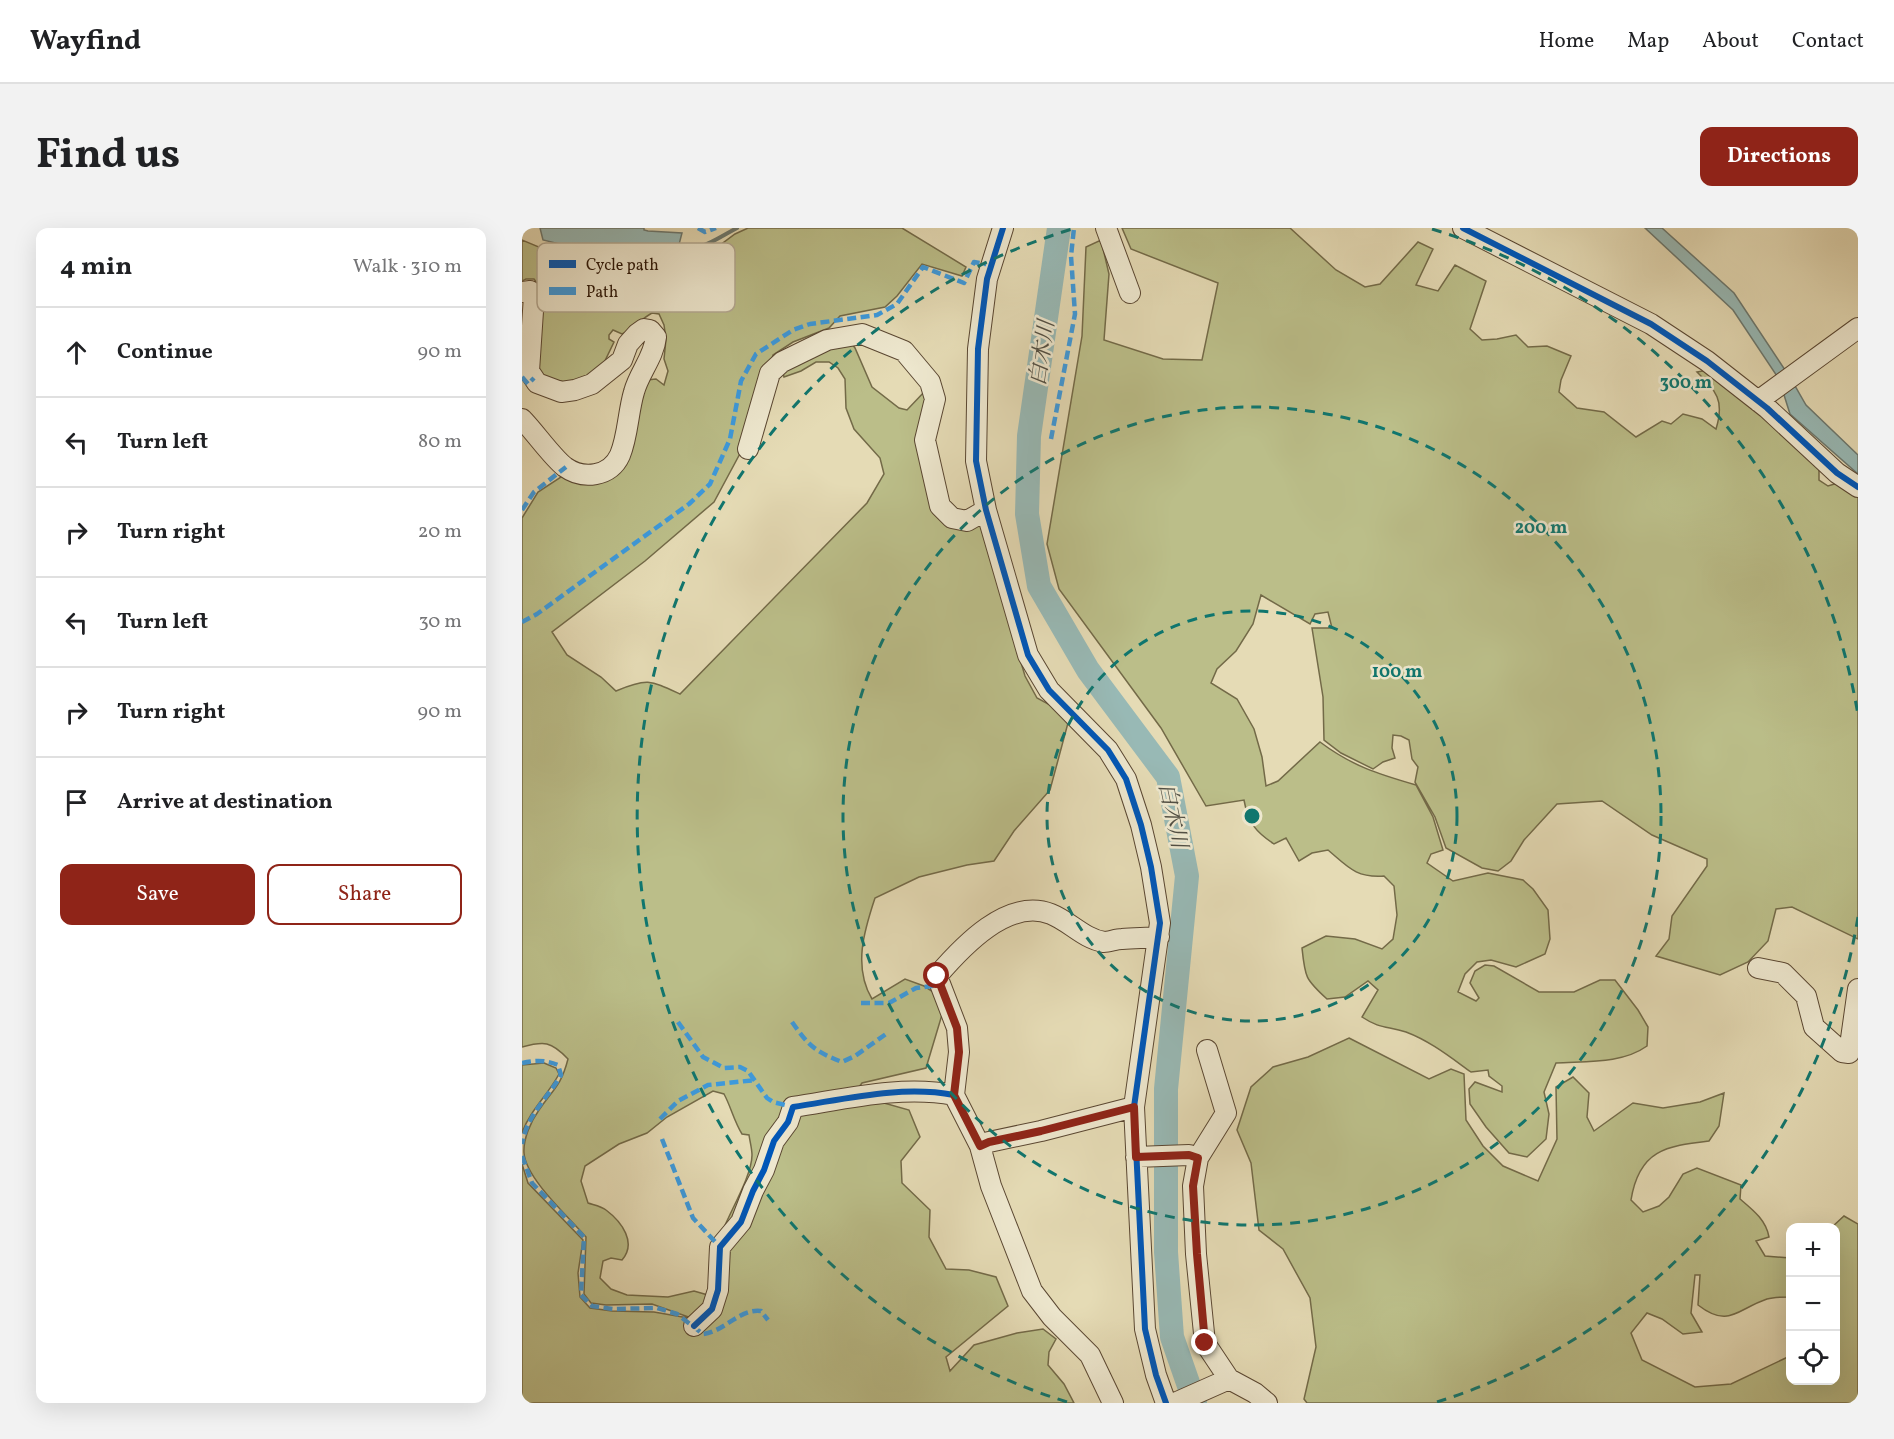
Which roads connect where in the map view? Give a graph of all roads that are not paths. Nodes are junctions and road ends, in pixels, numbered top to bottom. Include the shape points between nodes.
1 (1003, 228) edge
2 (1106, 228) edge
3 (1463, 228) edge
4 (522, 292) edge
5 (1131, 293) dead end
6 (1858, 328) edge
7 (1758, 401) junction
8 (522, 418) edge
9 (748, 449) dead end
10 (1858, 487) edge
11 (986, 510) junction
12 (1159, 937) junction
13 (1758, 968) dead end
14 (1858, 989) edge
15 (1207, 1050) dead end
16 (954, 1095) junction
17 (1134, 1107) junction
18 (980, 1146) junction
19 (1193, 1156) junction
20 (1136, 1157) junction
21 (694, 1326) dead end
22 (1222, 1383) junction
23 (1173, 1402) edge
24 (1113, 1403) edge
25 (1266, 1403) edge

1 - 11 street via 987,279 978,349 976,461
2 - 5 street
3 - 7 street via 1651,324
4 - 8 street via 530,291 534,296 530,370 537,383 548,388 561,392 592,384 622,360 637,334 644,329 656,337 634,391 619,456 607,471 597,476 584,475 566,467
6 - 7 street
7 - 10 street
9 - 11 street via 770,373 782,362 827,340 862,334 904,351 930,382 935,399 924,440 940,506 952,518 967,521
11 - 12 street via 1028,655 1048,690 1108,750 1126,779 1151,867
12 - 16 street via 1105,942 1041,911 1019,912 984,930 937,976 957,1028 959,1052
12 - 17 street
13 - 14 street via 1783,972 1806,996 1814,1027 1842,1052 1849,1053
15 - 19 street via 1226,1113
16 - 18 street
16 - 21 street via 907,1090 793,1107 774,1141 741,1222 720,1247 718,1290 712,1309
17 - 18 street
17 - 20 street
18 - 24 street via 991,1186 1032,1291 1090,1355
19 - 20 street
19 - 22 street via 1205,1343
20 - 23 street via 1145,1329 1156,1375
22 - 23 street
22 - 25 street via 1255,1393

